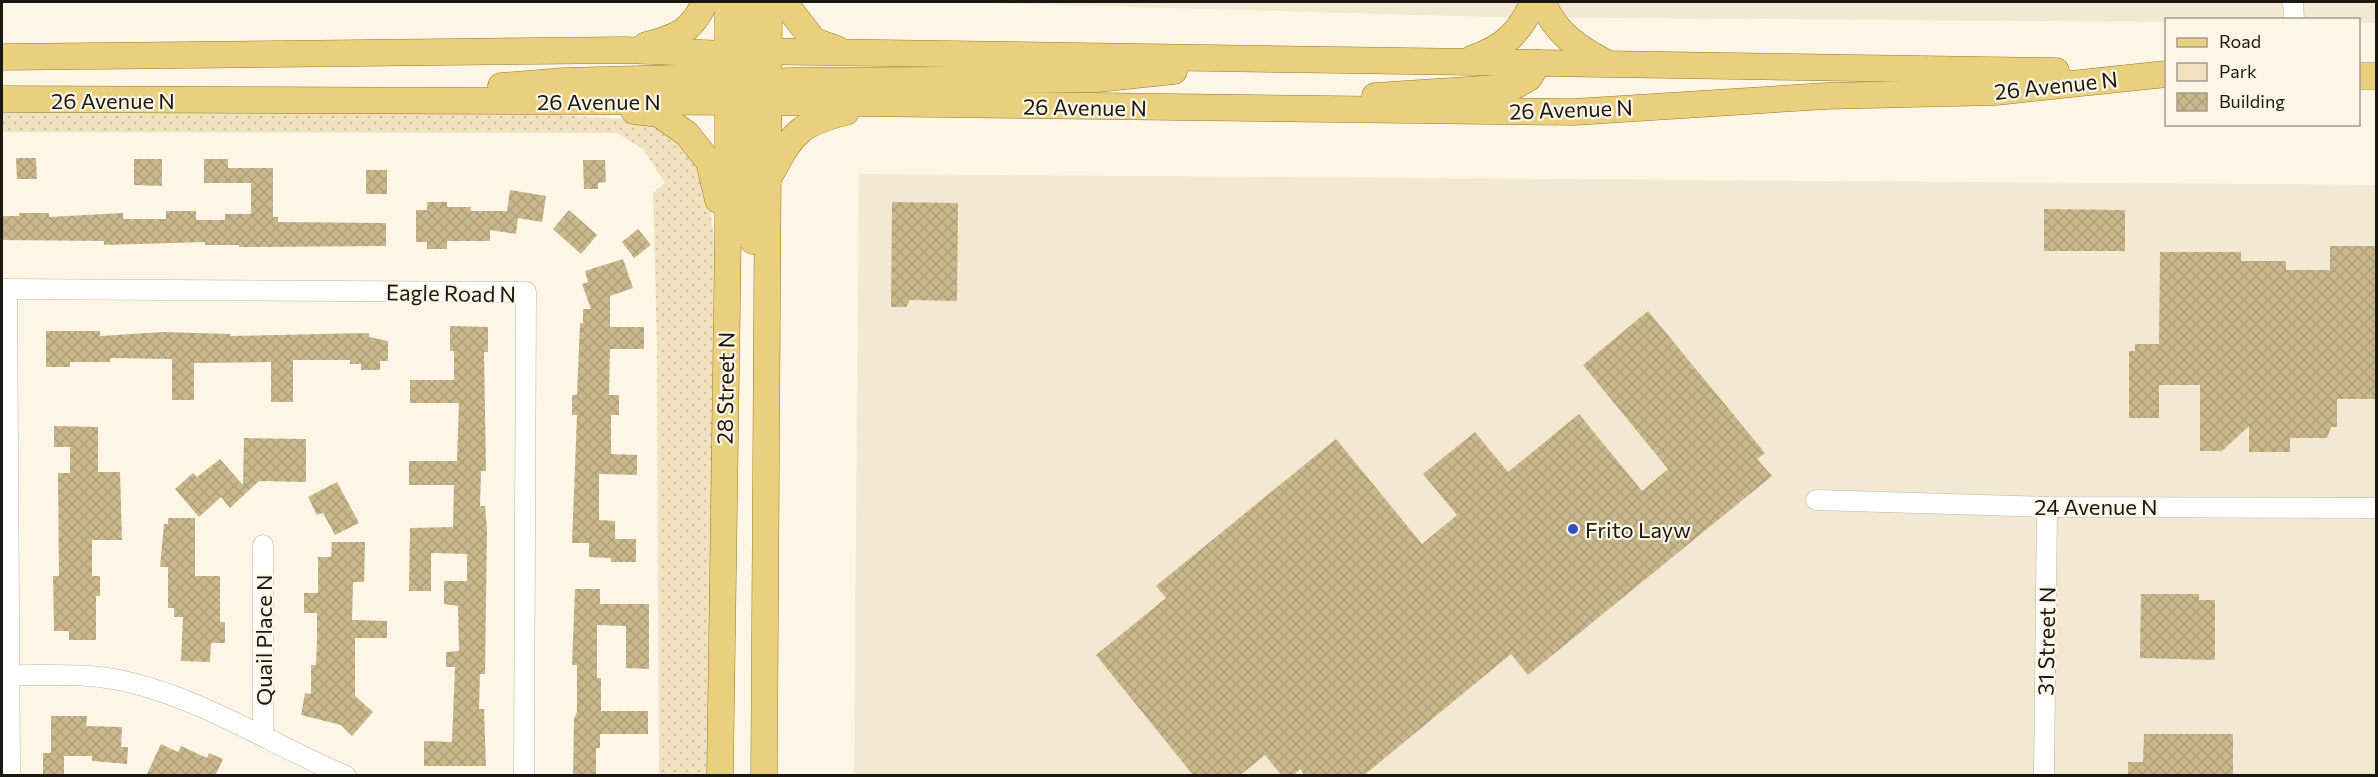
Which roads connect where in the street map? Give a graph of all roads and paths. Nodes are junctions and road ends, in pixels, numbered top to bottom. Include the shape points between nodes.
1 (705, 2) edge
2 (728, 2) edge
3 (750, 2) edge
4 (769, 2) edge
5 (784, 2) edge
6 (1533, 2) edge
7 (1543, 2) edge
8 (2294, 2) edge
9 (2294, 18) edge
10 (625, 50) junction
11 (846, 52) junction
12 (2, 57) edge
13 (1279, 59) junction
14 (1461, 62) junction
15 (1538, 63) junction
16 (1610, 64) junction
17 (2165, 73) edge
18 (2165, 73) edge
19 (2360, 75) edge
20 (2376, 76) edge
21 (749, 77) junction
22 (2, 99) edge
23 (312, 100) junction
24 (562, 101) junction
25 (883, 104) junction
26 (1218, 109) junction
27 (769, 178) junction
28 (728, 236) junction
29 (4, 290) edge
30 (767, 378) junction
31 (1816, 500) dead end
32 (2047, 507) junction
33 (2376, 508) edge
34 (263, 545) dead end
35 (6, 675) edge
36 (263, 735) junction
37 (10, 776) edge
38 (346, 776) edge
39 (524, 776) edge
40 (720, 776) edge
41 (764, 776) edge
42 (2044, 776) edge

1 - 10 main road via 688,29
2 - 21 main road, 28 Street N
3 - 21 main road
4 - 21 main road, 28 Street N
5 - 11 main road via 814,41
6 - 14 main road via 1508,42
7 - 16 main road via 1562,34 1581,50
8 - 9 street
10 - 12 main road, 26 Avenue N
10 - 21 main road, 26 Avenue N
11 - 13 main road, 26 Avenue N
11 - 21 main road, 26 Avenue N
13 - 14 main road, 26 Avenue N
13 - 21 main road via 1097,79
14 - 15 main road, 26 Avenue N
15 - 16 main road, 26 Avenue N
15 - 26 main road via 1529,78 1513,87
16 - 17 main road, 26 Avenue N
18 - 26 main road, 26 Avenue N via 1996,92 1826,96 1574,112
19 - 20 main road
21 - 23 main road via 564,81
21 - 24 main road, 26 Avenue N
21 - 25 main road, 26 Avenue N
21 - 27 main road, 28 Street N
21 - 28 main road, 28 Street N
21 - 30 main road via 753,243
22 - 23 main road, 26 Avenue N
23 - 24 main road, 26 Avenue N
24 - 28 main road via 659,114 687,134 708,162
25 - 26 main road, 26 Avenue N
25 - 27 main road via 814,120 788,142
27 - 30 main road, 28 Street N
28 - 40 main road, 28 Street N
29 - 35 street
29 - 39 street, Eagle Road N via 526,292
30 - 41 main road, 28 Street N
31 - 32 street, 24 Avenue N
32 - 33 street, 24 Avenue N
32 - 42 street, 31 Street N
34 - 36 street, Quail Place N
35 - 36 street via 93,676 124,681 197,705
35 - 37 street
36 - 38 street

